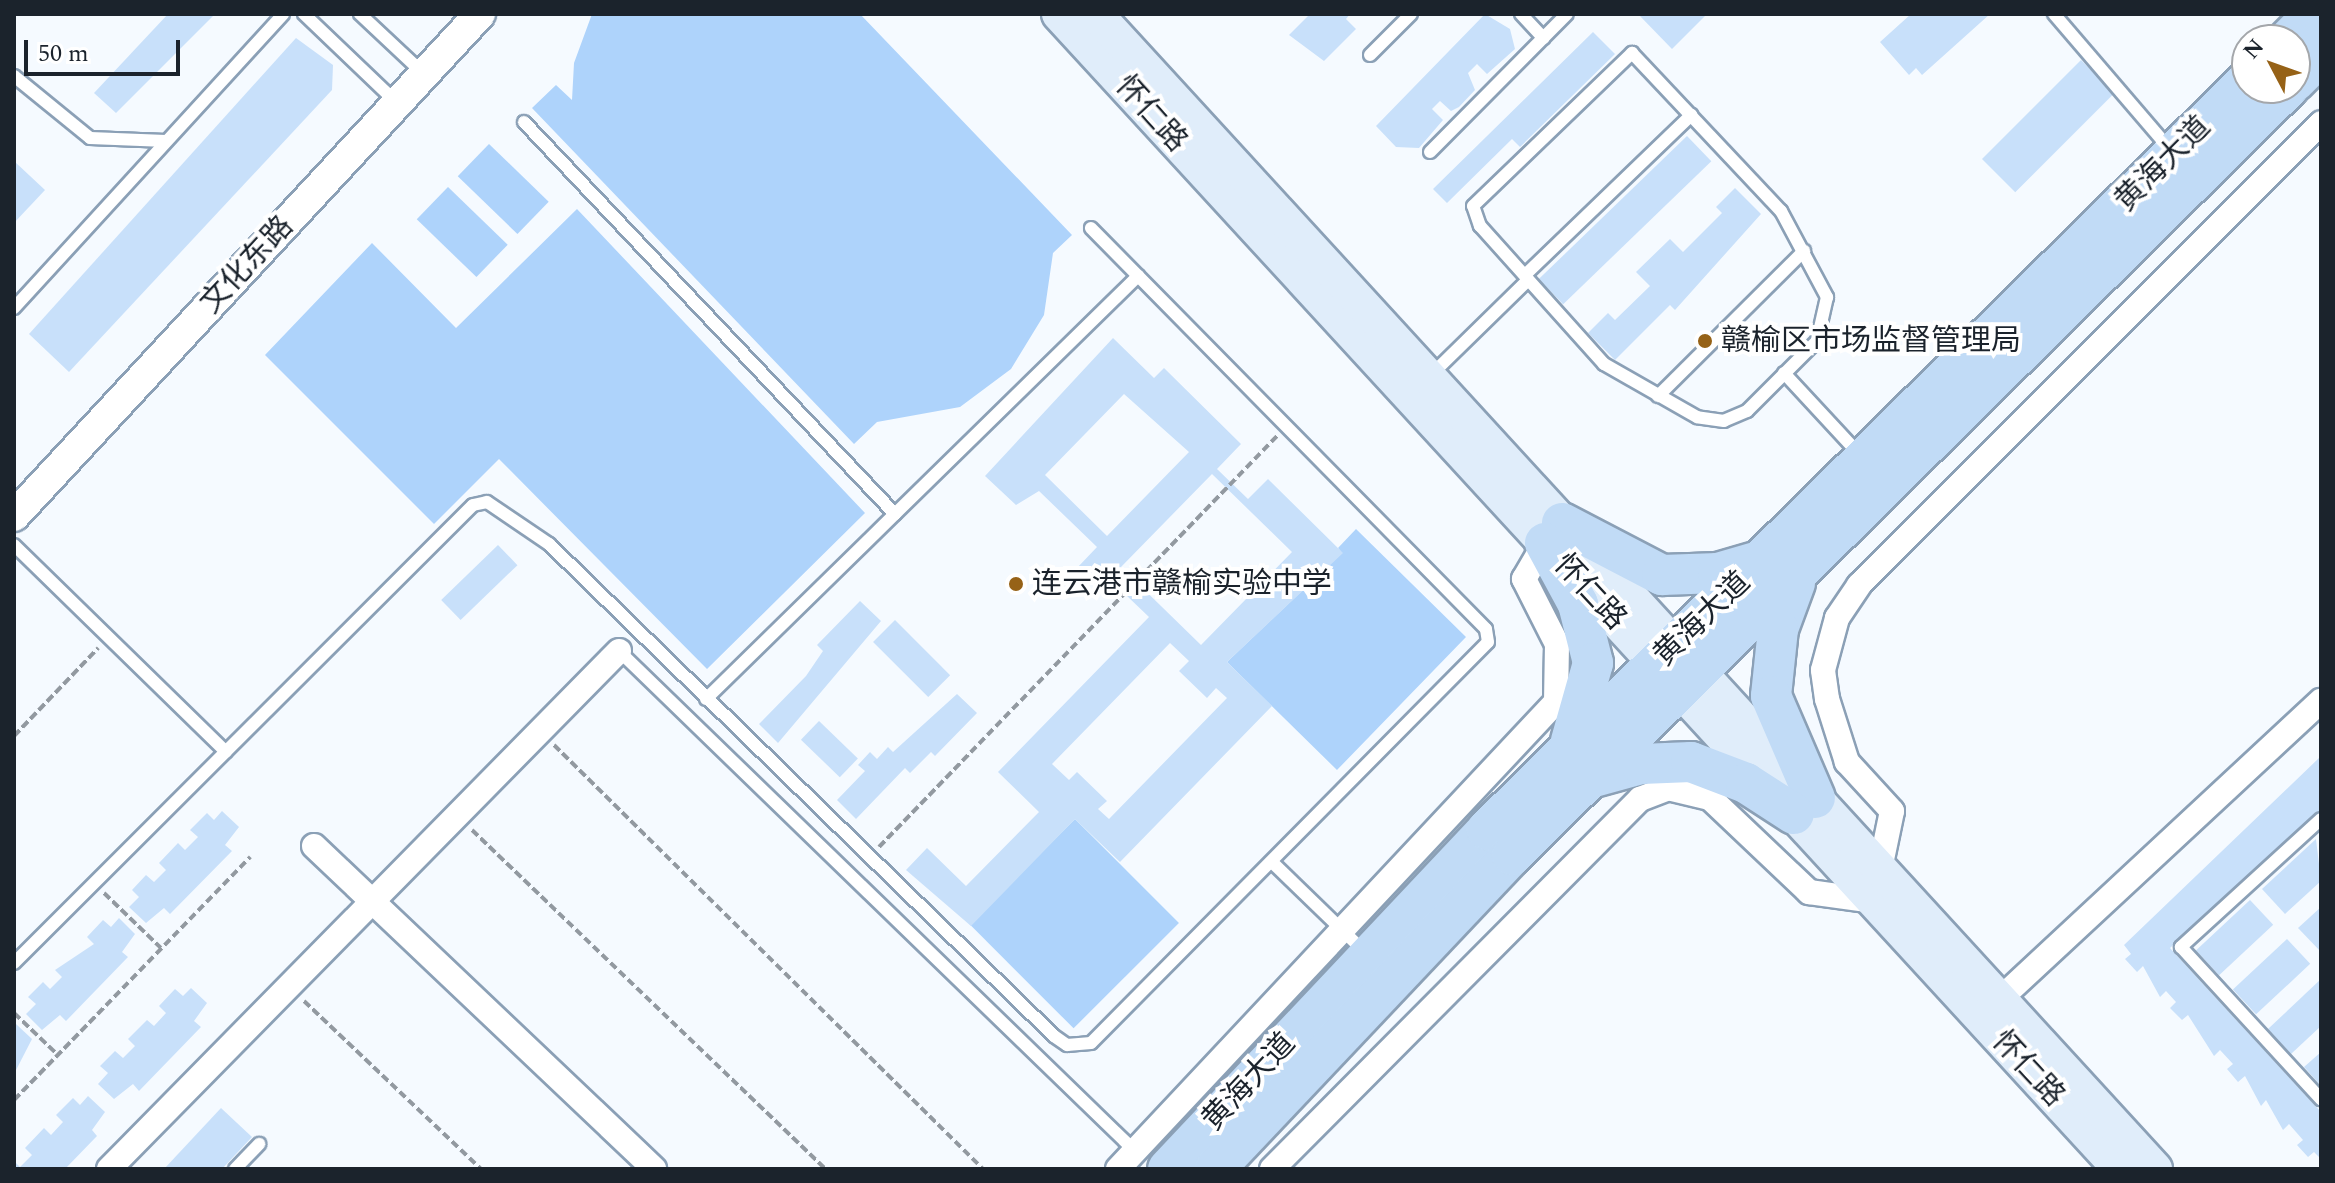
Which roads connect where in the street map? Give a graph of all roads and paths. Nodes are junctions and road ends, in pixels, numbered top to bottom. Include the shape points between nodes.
1 (283, 14) edge
2 (304, 14) edge
3 (360, 14) edge
4 (480, 14) edge
5 (1059, 14) edge
6 (1411, 14) edge
7 (1521, 14) edge
8 (1567, 14) edge
9 (2054, 14) edge
10 (1101, 16) edge
11 (1543, 38) junction
12 (1370, 55) dead end
13 (424, 74) junction
14 (14, 76) edge
15 (2231, 97) edge
16 (397, 103) junction
17 (2272, 104) edge
18 (1691, 115) junction
19 (524, 122) dead end
20 (2321, 123) edge
21 (166, 141) junction
22 (1430, 152) dead end
23 (2174, 154) junction
24 (1091, 228) dead end
25 (1804, 251) junction
26 (1138, 276) junction
27 (1527, 278) junction
28 (14, 308) edge
29 (1784, 373) junction
30 (1429, 378) junction
31 (1658, 396) junction
32 (1286, 426) junction
33 (1864, 460) junction
34 (895, 514) junction
35 (14, 516) edge
36 (1554, 533) junction
37 (14, 545) edge
38 (1763, 559) junction
39 (1801, 570) junction
40 (109, 637) junction
41 (619, 651) joint
42 (1677, 668) junction
43 (706, 699) junction
44 (2321, 701) edge
45 (541, 732) junction
46 (14, 736) edge
47 (226, 752) junction
48 (1579, 765) junction
49 (1804, 806) junction
50 (459, 817) junction
51 (2321, 819) edge
52 (314, 846) dead end
53 (250, 857) dead end
54 (869, 857) junction
55 (1273, 863) junction
56 (94, 883) junction
57 (1877, 885) junction
58 (375, 904) junction
59 (1356, 943) junction
60 (161, 948) junction
61 (14, 963) edge
62 (291, 988) junction
63 (2000, 999) junction
64 (14, 1013) edge
65 (58, 1055) junction
66 (2321, 1099) edge
67 (14, 1100) edge
68 (259, 1144) dead end
69 (1152, 1160) edge
70 (109, 1169) edge
71 (235, 1169) edge
72 (481, 1169) edge
73 (654, 1169) edge
74 (825, 1169) edge
75 (983, 1169) edge
76 (1118, 1169) edge
77 (1215, 1169) edge
78 (1272, 1169) edge
79 (2120, 1169) edge
80 (2155, 1169) edge

1 - 21 lane
2 - 16 lane
3 - 13 lane
4 - 13 street, 文化东路
5 - 36 main road, 怀仁路
6 - 12 lane
7 - 11 lane
8 - 11 lane
9 - 23 lane
10 - 30 main road, 怀仁路
11 - 22 lane
13 - 16 street, 文化东路
14 - 21 lane via 90,138
15 - 23 main road, 黄海大道
16 - 35 street, 文化东路
17 - 39 main road, 黄海大道
18 - 25 lane via 1781,211
18 - 27 lane
18 - 27 lane via 1632,53 1473,206 1480,226
19 - 34 lane
20 - 57 street via 1859,585 1837,618 1823,670 1827,699 1847,762 1892,811
21 - 28 lane
23 - 33 main road, 黄海大道
24 - 26 lane
25 - 29 lane via 1827,297 1827,316 1817,341
25 - 31 lane
26 - 32 lane
26 - 34 lane
27 - 30 lane
27 - 31 lane via 1604,364
29 - 31 lane via 1747,411 1724,421 1697,417
29 - 33 lane
30 - 36 main road, 怀仁路
32 - 54 path
32 - 55 lane via 1486,629 1488,642
33 - 38 main road, 黄海大道
34 - 43 lane
36 - 38 main road via 1662,575 1718,573
36 - 42 main road, 怀仁路
36 - 48 main road via 1593,663
36 - 59 street via 1524,579 1557,644 1556,702
37 - 40 lane
38 - 42 main road, 黄海大道
39 - 42 main road, 黄海大道
39 - 49 main road via 1778,629 1771,696
40 - 46 path
40 - 47 lane
41 - 45 street
41 - 69 lane
42 - 48 main road, 黄海大道
42 - 49 main road, 怀仁路
43 - 47 lane via 549,544 487,502 473,505
43 - 54 lane
44 - 63 street
45 - 50 street
45 - 75 path
47 - 56 lane
48 - 49 main road via 1691,762
48 - 59 main road, 黄海大道
48 - 77 main road, 黄海大道
49 - 57 main road, 怀仁路
50 - 58 street
50 - 74 path
51 - 66 lane via 2181,947
52 - 58 street
53 - 60 path
54 - 55 lane via 1054,1036 1084,1046
55 - 59 lane
56 - 60 path
56 - 61 lane
57 - 63 main road, 怀仁路
57 - 78 street via 1809,892 1710,798 1668,788 1640,799
57 - 79 main road, 怀仁路
58 - 62 street
58 - 73 street
59 - 69 main road, 黄海大道
60 - 65 path
62 - 70 street
62 - 72 path
63 - 80 main road, 怀仁路
64 - 65 path
65 - 67 path
68 - 71 lane
69 - 76 street

